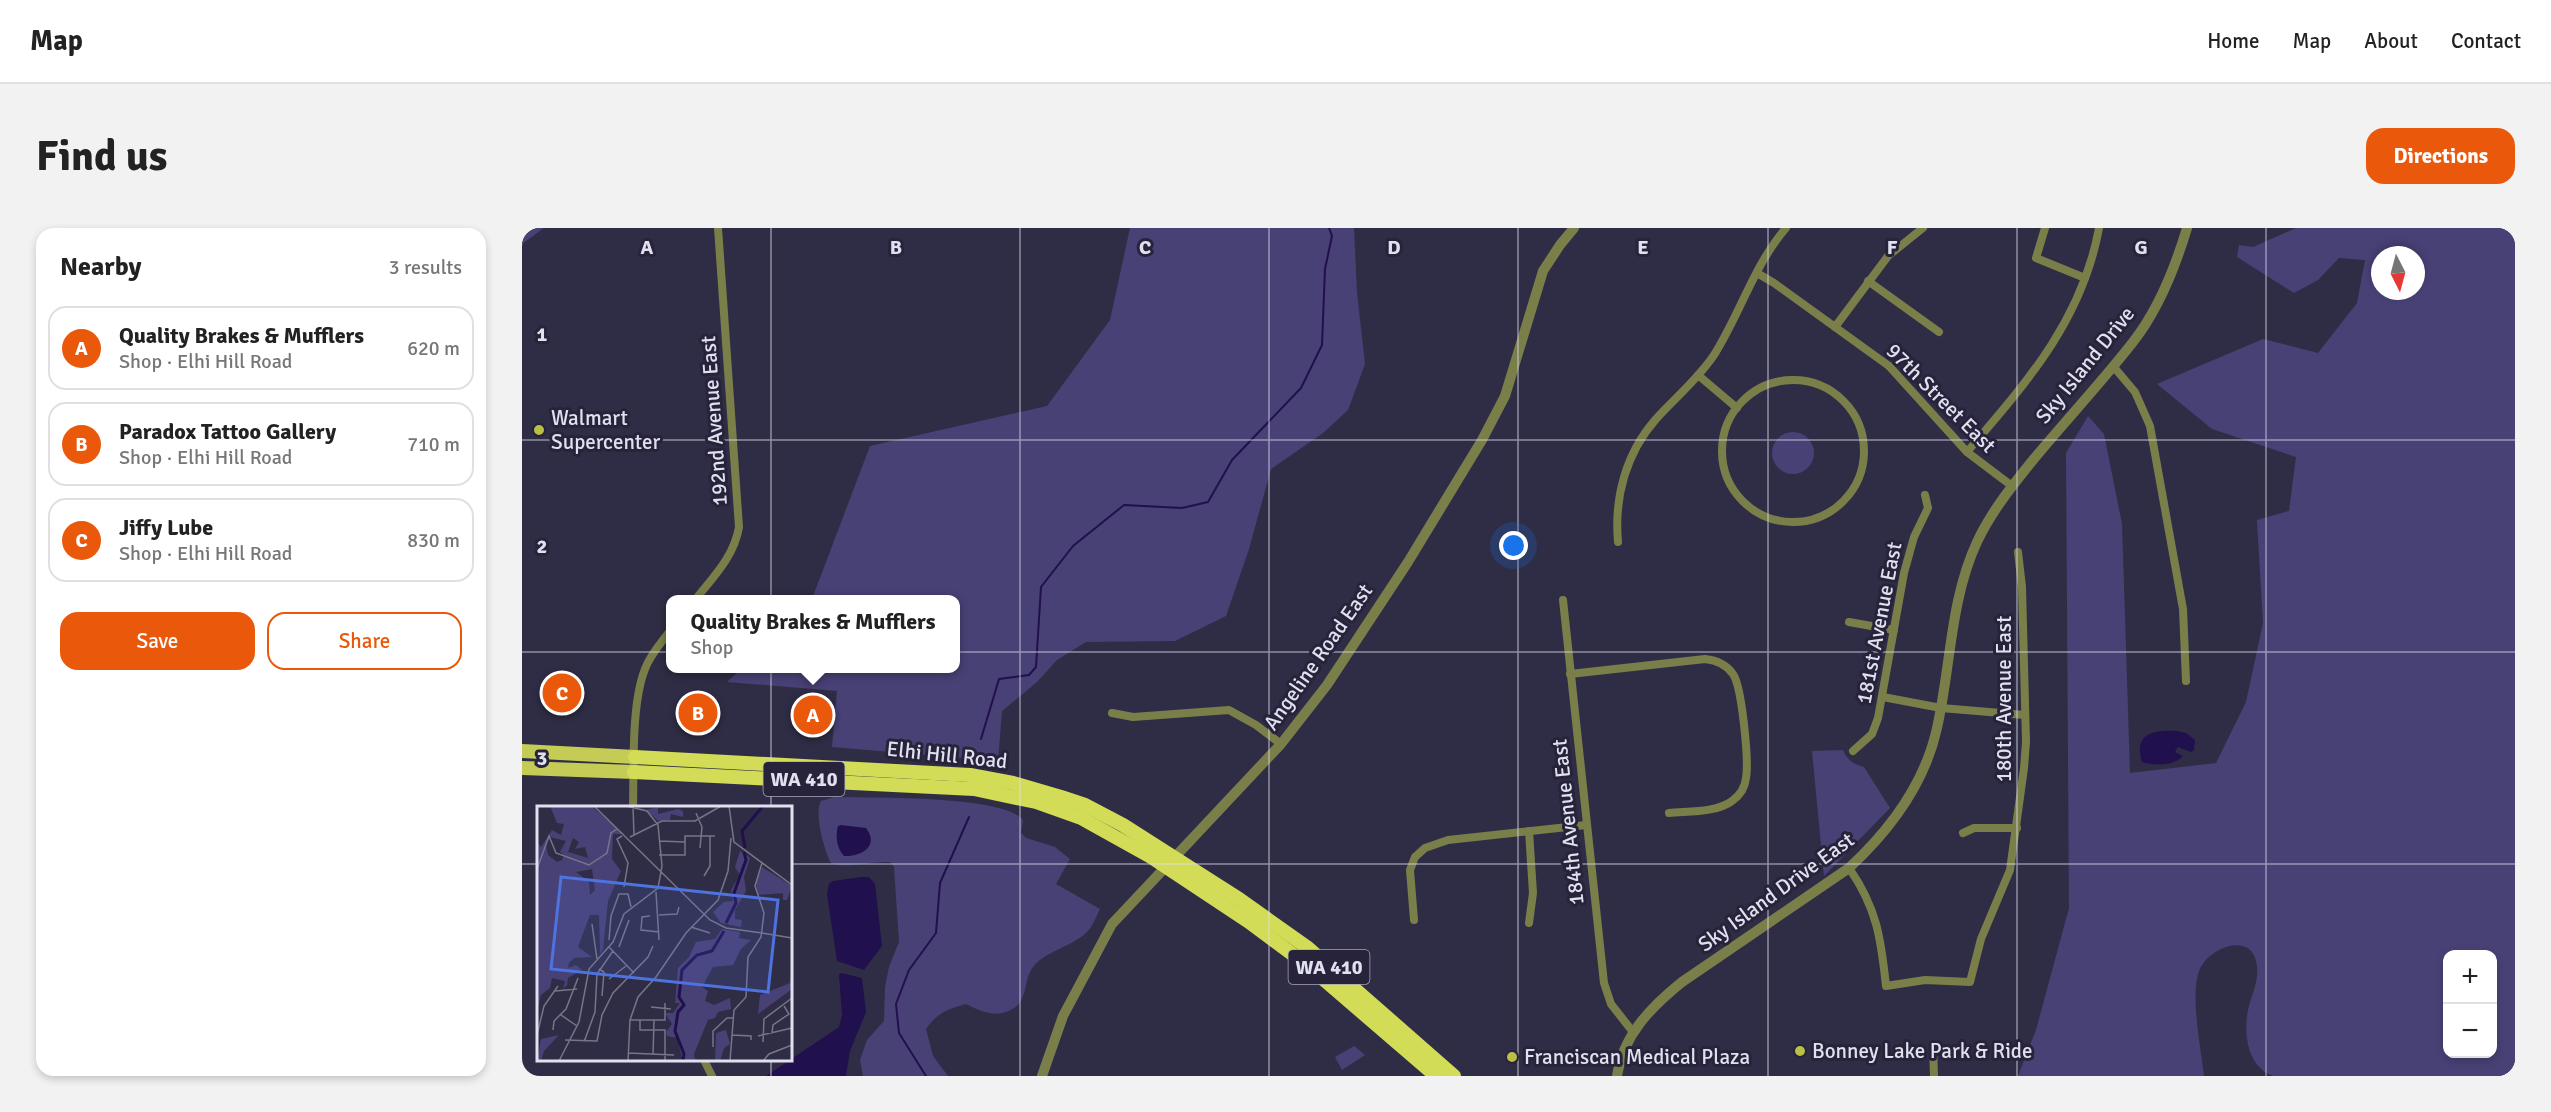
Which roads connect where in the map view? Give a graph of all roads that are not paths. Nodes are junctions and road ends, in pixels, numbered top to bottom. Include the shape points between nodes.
1 (718, 228) edge
2 (1574, 228) edge
3 (1786, 228) edge
4 (1923, 228) edge
5 (2045, 228) edge
6 (2099, 228) edge
7 (2187, 228) edge
8 (1757, 273) junction
9 (2085, 278) junction
10 (1868, 281) junction
11 (1835, 327) junction
12 (1939, 332) dead end
13 (2113, 366) junction
14 (1698, 375) junction
15 (1737, 408) junction
16 (1967, 452) junction
17 (2012, 486) junction
18 (1924, 495) dead end
19 (1618, 542) dead end
20 (2018, 552) dead end
21 (700, 595) edge
22 (1563, 600) dead end
23 (1849, 622) dead end
24 (1894, 630) junction
25 (666, 635) edge
26 (1570, 674) junction
27 (2186, 681) dead end
28 (1883, 697) junction
29 (1941, 708) junction
30 (1112, 713) dead end
31 (2025, 715) junction
32 (1281, 744) junction
33 (1853, 751) dead end
34 (522, 752) edge
35 (635, 757) junction
36 (522, 768) edge
37 (634, 772) junction
38 (633, 806) edge
39 (1668, 813) dead end
40 (1586, 825) junction
41 (2017, 828) junction
42 (1529, 831) junction
43 (1963, 833) dead end
44 (1155, 853) junction
45 (1849, 868) junction
46 (1190, 875) junction
47 (1414, 920) dead end
48 (1529, 923) dead end
49 (1633, 1032) junction
50 (1933, 1044) dead end
51 (705, 1061) edge
52 (712, 1076) edge
53 (1042, 1076) edge
54 (1436, 1076) edge
55 (1454, 1076) edge
56 (1617, 1076) edge
57 (1935, 1076) edge

1 - 21 street, 192nd Avenue East via 738,528 727,560
2 - 32 street, Angeline Road East via 1543,271 1510,383 1482,440 1334,674
3 - 8 street
4 - 10 street via 1888,256
5 - 9 street via 2036,258
6 - 9 street
7 - 13 street, Sky Island Drive via 2173,271 2154,309
8 - 11 street, 97th Street East
8 - 14 street via 1718,347
9 - 16 street via 2068,318 2041,364
10 - 11 street
10 - 12 street
11 - 16 street, 97th Street East via 1901,377
13 - 17 street, Sky Island Drive
13 - 27 street via 2135,392 2150,426 2183,609
14 - 15 street
14 - 19 street via 1646,431 1629,462 1618,497
15 - 15 street via 1726,427 1722,459 1732,487 1754,511 1777,520 1810,520 1829,513 1850,493 1861,472 1863,442 1857,420 1840,398 1815,384 1784,381 1765,386
16 - 17 street, 97th Street East
17 - 29 street, Sky Island Drive East via 1988,522 1963,579
18 - 24 street, 181st Avenue East via 1928,508 1908,555
20 - 31 street, 180th Avenue East
22 - 26 street, 184th Avenue East
23 - 24 street
24 - 28 street, 181st Avenue East
25 - 35 street via 642,678
26 - 39 street via 1705,659 1716,661 1733,674 1739,688 1747,768 1743,789 1720,807
26 - 40 street, 184th Avenue East
28 - 29 street
28 - 33 street, 181st Avenue East via 1872,734
29 - 31 street
29 - 45 street, Sky Island Drive East via 1926,760 1904,804 1872,847
30 - 32 street via 1133,717 1228,710
31 - 41 street, 180th Avenue East
32 - 53 street, Angeline Road East via 1112,924 1066,1009
34 - 35 main road, Elhi Hill Road / WA 410
35 - 37 street
35 - 44 highway, Elhi Hill Road / WA 410 via 986,777 1084,805 1123,825
36 - 37 main road, Elhi Hill Road / WA 410
37 - 38 street
37 - 44 highway, Elhi Hill Road / WA 410 via 974,789 1036,802 1081,818
40 - 42 street
40 - 49 street, 184th Avenue East via 1606,994
41 - 43 street via 1974,828
41 - 45 street, 180th Avenue East via 2010,870 1981,939 1970,982 1925,980 1886,986 1877,922
42 - 47 street via 1448,840 1425,848 1415,857 1410,870
42 - 48 street via 1533,893
44 - 46 highway, Elhi Hill Road / WA 410
45 - 49 street, Sky Island Drive East via 1682,982 1657,1003
46 - 54 highway, Elhi Hill Road / WA 410 via 1307,965
46 - 55 highway, Elhi Hill Road / WA 410 via 1308,948
49 - 56 street, Sky Island Drive East
50 - 57 street
51 - 52 street

